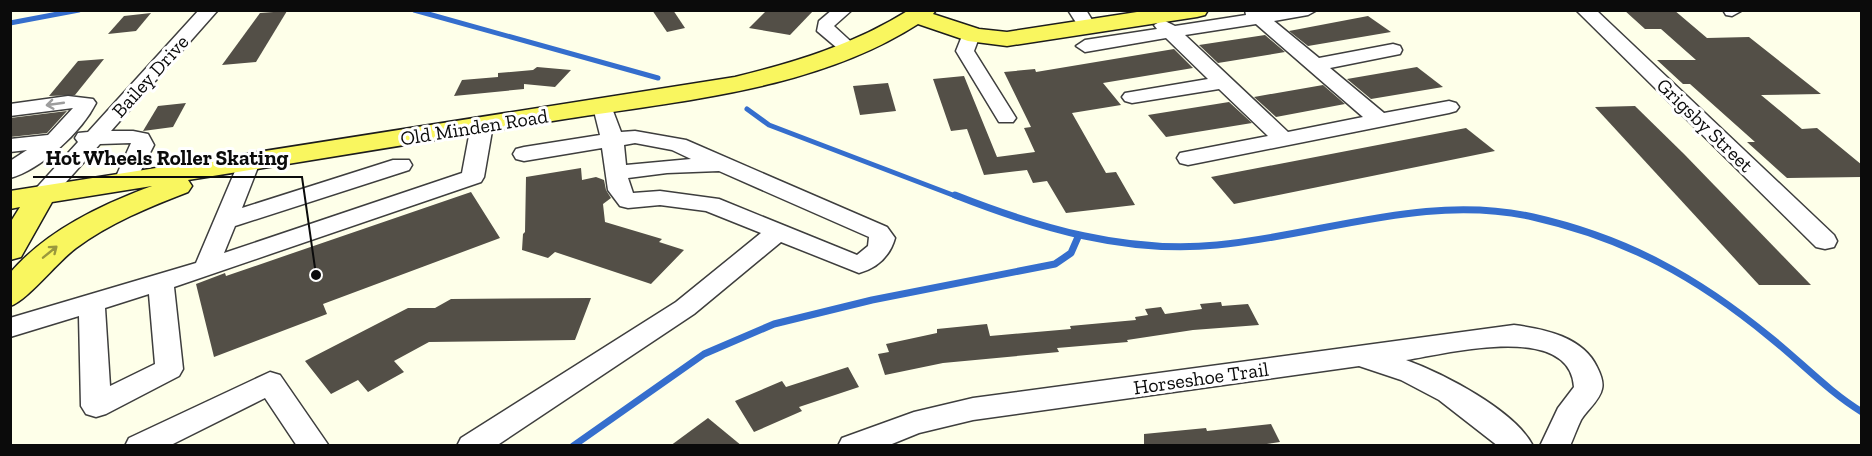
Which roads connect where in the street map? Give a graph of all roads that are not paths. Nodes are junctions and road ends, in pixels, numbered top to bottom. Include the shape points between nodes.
1 (209, 10) edge
2 (843, 10) edge
3 (1197, 10) edge
4 (1308, 10) edge
5 (1585, 10) edge
6 (921, 13) edge
7 (1256, 14) edge
8 (1155, 17) junction
9 (1084, 28) edge
10 (1172, 33) junction
11 (971, 35) junction
12 (850, 49) junction
13 (1393, 50) dead end
14 (1315, 64) junction
15 (1223, 82) junction
16 (1132, 96) dead end
17 (603, 107) junction
18 (1449, 107) dead end
19 (10, 110) edge
20 (1006, 118) dead end
21 (1380, 121) junction
22 (483, 125) junction
23 (104, 137) junction
24 (55, 140) junction
25 (612, 140) junction
26 (1284, 140) junction
27 (10, 146) edge
28 (524, 154) dead end
29 (1188, 158) dead end
30 (245, 162) junction
31 (401, 165) dead end
32 (724, 165) junction
33 (10, 171) edge
34 (617, 173) junction
35 (125, 181) junction
36 (42, 195) junction
37 (10, 200) edge
38 (225, 221) junction
39 (777, 233) junction
40 (1825, 241) dead end
41 (10, 250) edge
42 (206, 268) junction
43 (161, 282) junction
44 (10, 295) edge
45 (92, 303) junction
46 (10, 328) edge
47 (1362, 357) junction
48 (140, 446) edge
49 (315, 446) edge
50 (472, 446) edge
51 (853, 446) edge
52 (1518, 446) edge
53 (1555, 446) edge

1 - 23 street, Bailey Drive via 122,106 138,108
2 - 12 street via 825,25 826,31
3 - 8 main road
4 - 7 street
5 - 40 street, Grigsby Street
6 - 11 main road
6 - 12 main road, Old Minden Road
7 - 10 street
7 - 14 street
8 - 9 main road
8 - 10 street
9 - 10 street
9 - 11 main road via 1017,38
10 - 15 street
11 - 20 street via 965,51
12 - 17 main road, Old Minden Road via 750,81
13 - 14 street
14 - 21 street
15 - 16 street
15 - 26 street
17 - 22 main road, Old Minden Road
17 - 25 street
18 - 21 street
24 -> 19 street via 86,103
21 - 26 street
22 - 30 main road, Old Minden Road
22 - 42 street via 473,177
23 - 24 street
23 - 35 street via 134,136 143,145
23 - 36 street
24 - 27 street
24 - 33 street
25 - 28 street
25 - 32 street via 635,137 678,145
25 - 34 street
26 - 29 street
30 - 35 main road, Old Minden Road
30 - 38 street
44 -> 30 main road via 42,258 92,223 149,197
31 - 38 street
32 - 34 street via 667,166
32 - 39 street via 878,232 883,238 872,258 859,265
34 - 39 street via 628,201 660,198 711,204
35 - 36 main road, Old Minden Road
36 - 37 main road, Old Minden Road
36 - 41 main road
38 - 42 street
39 - 50 street via 685,308
42 - 43 street
43 - 45 street
43 - 45 street via 169,369 96,406
45 - 46 street
47 - 51 street, Horseshoe Trail via 973,409 914,423
47 - 52 street via 1407,371 1450,392 1486,416
47 - 53 street, Horseshoe Trail via 1514,335 1554,343 1578,361 1589,381
48 - 49 street via 270,383

